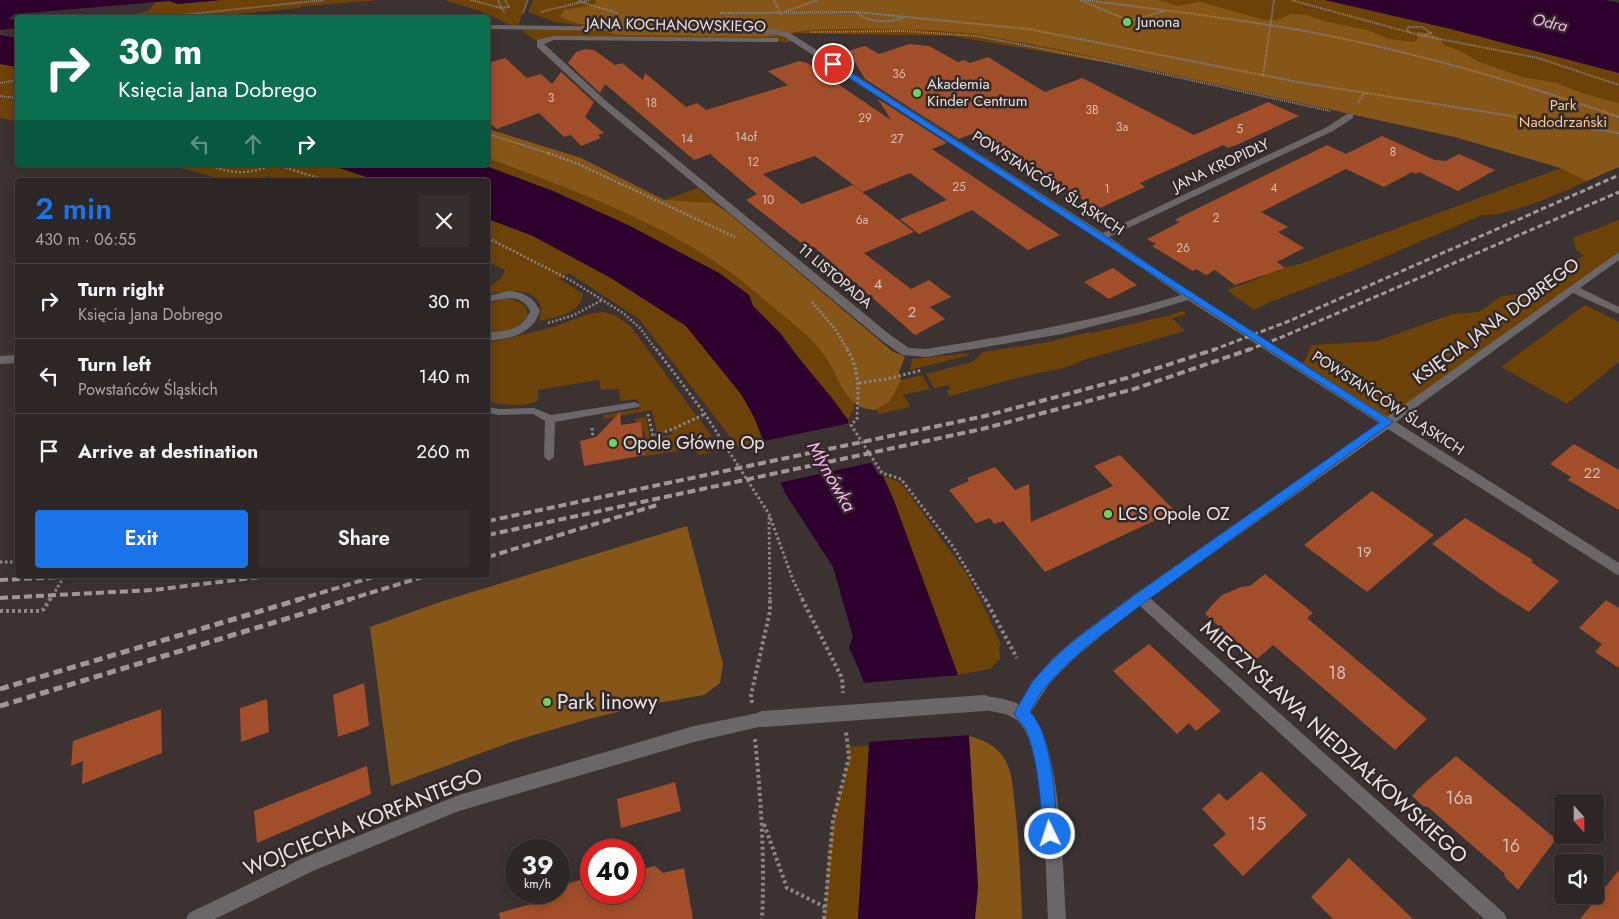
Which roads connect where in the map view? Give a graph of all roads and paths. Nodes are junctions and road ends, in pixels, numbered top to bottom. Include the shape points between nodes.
1 (324, 0) edge
2 (471, 0) edge
3 (498, 0) edge
4 (528, 0) edge
5 (590, 0) edge
6 (774, 0) edge
7 (818, 0) edge
8 (1082, 0) edge
9 (1274, 0) edge
10 (1291, 0) edge
11 (580, 1) edge
12 (553, 9) dead end
13 (1166, 10) junction
14 (856, 12) junction
15 (523, 13) dead end
16 (626, 13) dead end
17 (781, 13) junction
18 (712, 14) dead end
19 (182, 15) edge
20 (906, 17) junction
21 (1271, 25) junction
22 (490, 27) edge
23 (1414, 34) junction
24 (787, 35) junction
25 (1419, 35) junction
26 (554, 38) joint
27 (798, 42) junction
28 (1263, 76) junction
29 (15, 80) edge
30 (0, 83) edge
31 (1619, 85) edge
32 (0, 96) edge
33 (15, 98) edge
34 (1350, 116) joint
35 (1619, 117) edge
36 (1619, 133) edge
37 (490, 135) edge
38 (214, 167) edge
39 (267, 167) edge
40 (284, 167) edge
41 (318, 178) edge
42 (1102, 237) junction
43 (490, 239) edge
44 (742, 241) dead end
45 (1619, 256) edge
46 (1573, 289) junction
47 (806, 296) dead end
48 (1190, 296) junction
49 (490, 299) edge
50 (602, 300) junction
51 (1619, 311) edge
52 (520, 330) junction
53 (490, 337) edge
54 (15, 359) edge
55 (0, 360) edge
56 (635, 405) dead end
57 (490, 410) edge
58 (706, 414) junction
59 (640, 415) dead end
60 (550, 419) junction
61 (1388, 422) junction
62 (549, 457) dead end
63 (0, 562) edge
64 (15, 562) edge
65 (1619, 570) edge
66 (63, 578) edge
67 (1140, 598) junction
68 (0, 611) edge
69 (1017, 658) dead end
70 (842, 678) dead end
71 (1022, 714) junction
72 (848, 747) dead end
73 (763, 821) dead end
74 (825, 907) junction
75 (195, 919) edge
76 (824, 919) edge
77 (1057, 919) edge
78 (1498, 919) edge

1 - 19 path
2 - 3 path via 501,8
4 - 15 path
5 - 11 path
6 - 17 path
7 - 17 path
8 - 13 path
8 - 13 path via 1130,21
9 - 21 path
10 - 23 path
11 - 12 path
11 - 16 path via 599,9
13 - 21 path
14 - 17 path
14 - 20 path
14 - 20 path via 867,20 876,21 888,22
17 - 18 path
20 - 28 path via 1028,29
21 - 28 path
21 - 35 path via 1336,37 1444,64
22 - 24 street, POWSTAŃCÓW ŚLĄSKICH via 768,31
23 - 25 path
23 - 25 path via 1407,28 1418,26 1431,33
24 - 27 street, POWSTAŃCÓW ŚLĄSKICH
24 - 34 path via 823,31 893,31 977,36
25 - 31 path via 1538,58
26 - 27 street, JANA KOCHANOWSKIEGO
26 - 48 street, 11 LISTOPADA via 540,42 540,45 602,102 906,352 926,353 1024,338 1141,311
27 - 42 street, POWSTAŃCÓW ŚLĄSKICH
28 - 36 path
29 - 30 path
32 - 33 path
34 - 42 street, JANA KROPIDŁY via 1330,129
37 - 44 path via 576,163
38 - 39 path via 231,173
40 - 41 path
42 - 48 street, POWSTAŃCÓW ŚLĄSKICH
43 - 50 path via 564,276
45 - 46 street, KSIĘCIA JANA DOBREGO
46 - 51 street
46 - 61 street, KSIĘCIA JANA DOBREGO
47 - 69 path via 839,335 851,355 859,383 856,419 851,425 882,473 901,479 970,572
48 - 61 street, POWSTAŃCÓW ŚLĄSKICH
49 - 52 street via 511,294 531,302 534,317
50 - 52 path via 564,319
50 - 58 path via 634,321
52 - 53 street
54 - 55 street
56 - 60 lane
57 - 60 lane via 534,411
58 - 59 path via 671,432 653,436 649,414
58 - 70 path via 770,514 793,580
60 - 62 lane
61 - 65 street, POWSTAŃCÓW ŚLĄSKICH
61 - 67 street, KSIĘCIA JANA DOBREGO
63 - 64 path
66 - 68 path via 44,609
67 - 71 street, KSIĘCIA JANA DOBREGO via 1058,663 1037,686
67 - 78 street, MIECZYSŁAWA NIEDZIAŁKOWSKIEGO
71 - 75 street, WOJCIECHA KORFANTEGO, bridge via 984,703 762,719 694,734 459,803 307,865
71 - 77 street via 1035,733 1046,782
72 - 74 path via 849,757 833,821
73 - 74 path via 787,888
74 - 76 path

